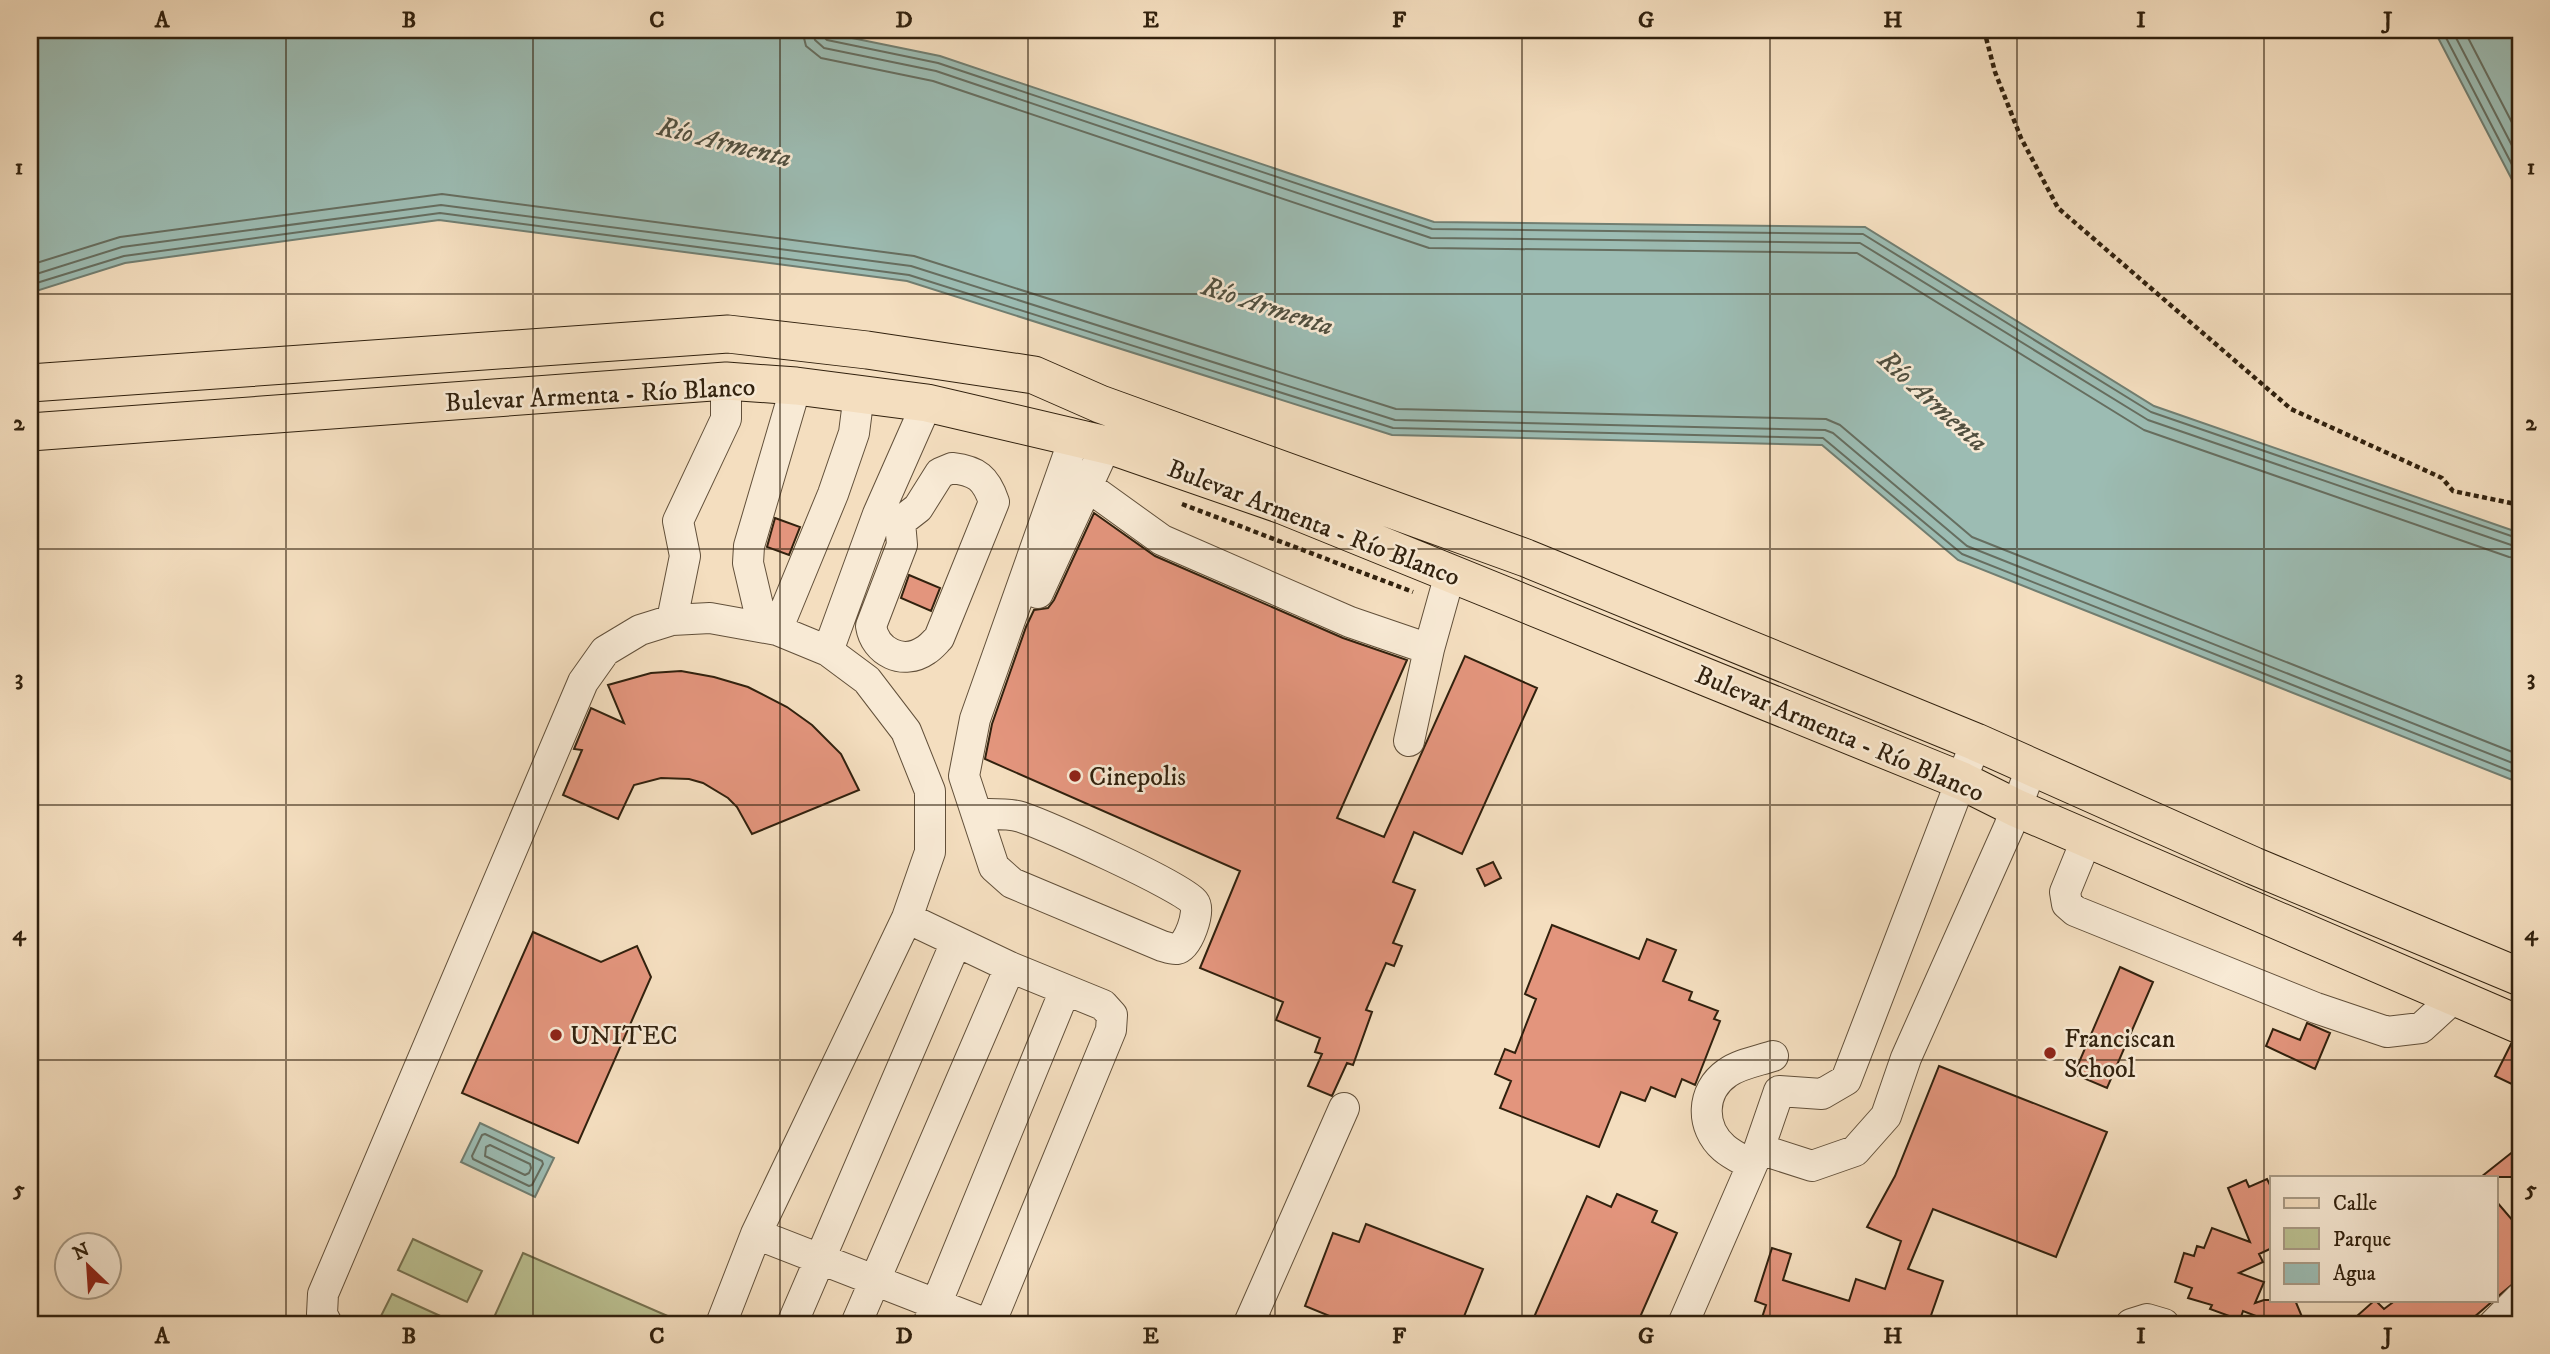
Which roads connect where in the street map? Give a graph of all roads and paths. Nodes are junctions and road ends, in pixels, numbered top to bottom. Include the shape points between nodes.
1 (1984, 30) edge
2 (726, 382) junction
3 (30, 383) edge
4 (828, 390) junction
5 (927, 403) junction
6 (1100, 404) junction
7 (30, 432) edge
8 (1090, 442) junction
9 (1087, 486) junction
10 (833, 494) junction
11 (2520, 505) edge
12 (889, 518) junction
13 (1450, 573) junction
14 (1560, 618) junction
15 (672, 620) junction
16 (770, 628) junction
17 (1429, 649) junction
18 (828, 651) junction
19 (1842, 687) junction
20 (971, 734) junction
21 (1409, 741) dead end
22 (1976, 742) junction
23 (2032, 766) junction
24 (1962, 781) junction
25 (2016, 808) junction
26 (978, 814) junction
27 (2087, 838) junction
28 (2254, 866) junction
29 (907, 918) junction
30 (956, 942) junction
31 (1010, 967) junction
32 (2520, 977) edge
33 (1065, 990) junction
34 (2449, 994) junction
35 (2520, 1025) edge
36 (1773, 1056) dead end
37 (1344, 1108) dead end
38 (1756, 1157) junction
39 (756, 1234) junction
40 (820, 1259) junction
41 (876, 1280) junction
42 (2520, 1298) edge
43 (932, 1314) edge
44 (327, 1324) edge
45 (721, 1324) edge
46 (792, 1324) edge
47 (856, 1324) edge
48 (988, 1324) edge
49 (1258, 1324) edge
50 (1684, 1324) edge
51 (2132, 1324) edge
52 (2164, 1324) edge
53 (2494, 1324) edge

1 - 11 path via 2021,138 2058,208 2291,409 2442,478 2453,491
2 - 4 main road, Bulevar Armenta - Río Blanco
2 - 7 main road, Bulevar Armenta - Río Blanco
2 - 15 street via 726,419 678,521 685,556
3 - 6 main road, Bulevar Armenta - Río Blanco via 728,334 1034,375
4 - 5 main road, Bulevar Armenta - Río Blanco
4 - 6 main road via 845,382 1027,409
4 - 10 street via 854,433
4 - 16 street via 749,546 748,563
5 - 8 main road, Bulevar Armenta - Río Blanco
5 - 12 street
6 - 19 main road, Bulevar Armenta - Río Blanco via 1526,558
8 - 9 street
8 - 13 main road, Bulevar Armenta - Río Blanco via 1282,505
8 - 20 street
9 - 17 street via 1162,540 1350,622
9 - 20 street via 982,724
10 - 12 street
10 - 16 street
12 - 12 street via 918,508 940,473 952,468 976,474 989,486 995,502 939,638 909,657 894,656 873,639 871,625 902,545
12 - 18 street
13 - 14 main road, Bulevar Armenta - Río Blanco
13 - 17 street
14 - 19 main road via 1569,607 1599,610 1803,690 1829,694
14 - 24 main road, Bulevar Armenta - Río Blanco
15 - 16 street via 710,618
15 - 44 street via 639,630 605,651 583,682 323,1294 322,1314
16 - 18 street
17 - 21 street
18 - 29 street via 867,680 906,731 930,791 930,852
19 - 22 main road, Bulevar Armenta - Río Blanco
20 - 26 street via 964,776
22 - 23 main road, Bulevar Armenta - Río Blanco
22 - 24 street
23 - 25 street
23 - 28 main road, Bulevar Armenta - Río Blanco
24 - 25 main road, Bulevar Armenta - Río Blanco
24 - 38 street via 1846,1080 1822,1094 1779,1091
25 - 27 main road, Bulevar Armenta - Río Blanco
25 - 38 street via 1906,1058 1886,1116 1855,1151 1812,1166
26 - 26 street via 1019,816 1159,879 1194,902 1196,919 1183,946 1162,947 1012,883 994,867
27 - 28 main road via 2093,833 2113,832 2239,883
27 - 34 main road, Bulevar Armenta - Río Blanco
27 - 34 street via 2065,892 2067,904 2075,911 2387,1032 2421,1028 2445,1006
28 - 32 main road, Bulevar Armenta - Río Blanco
29 - 30 street
29 - 39 street
30 - 31 street
30 - 40 street
31 - 33 street
31 - 41 street
33 - 43 street
33 - 48 street via 1103,1005 1112,1015 1111,1030
34 - 35 main road, Bulevar Armenta - Río Blanco
36 - 38 street via 1728,1072 1713,1085 1707,1098 1711,1130 1719,1144 1726,1151
37 - 49 street via 1250,1321
38 - 50 street
39 - 40 street
39 - 45 street
40 - 41 street
40 - 46 street
41 - 43 street
41 - 47 street
42 - 53 street
43 - 48 street
51 - 52 street via 2147,1319

